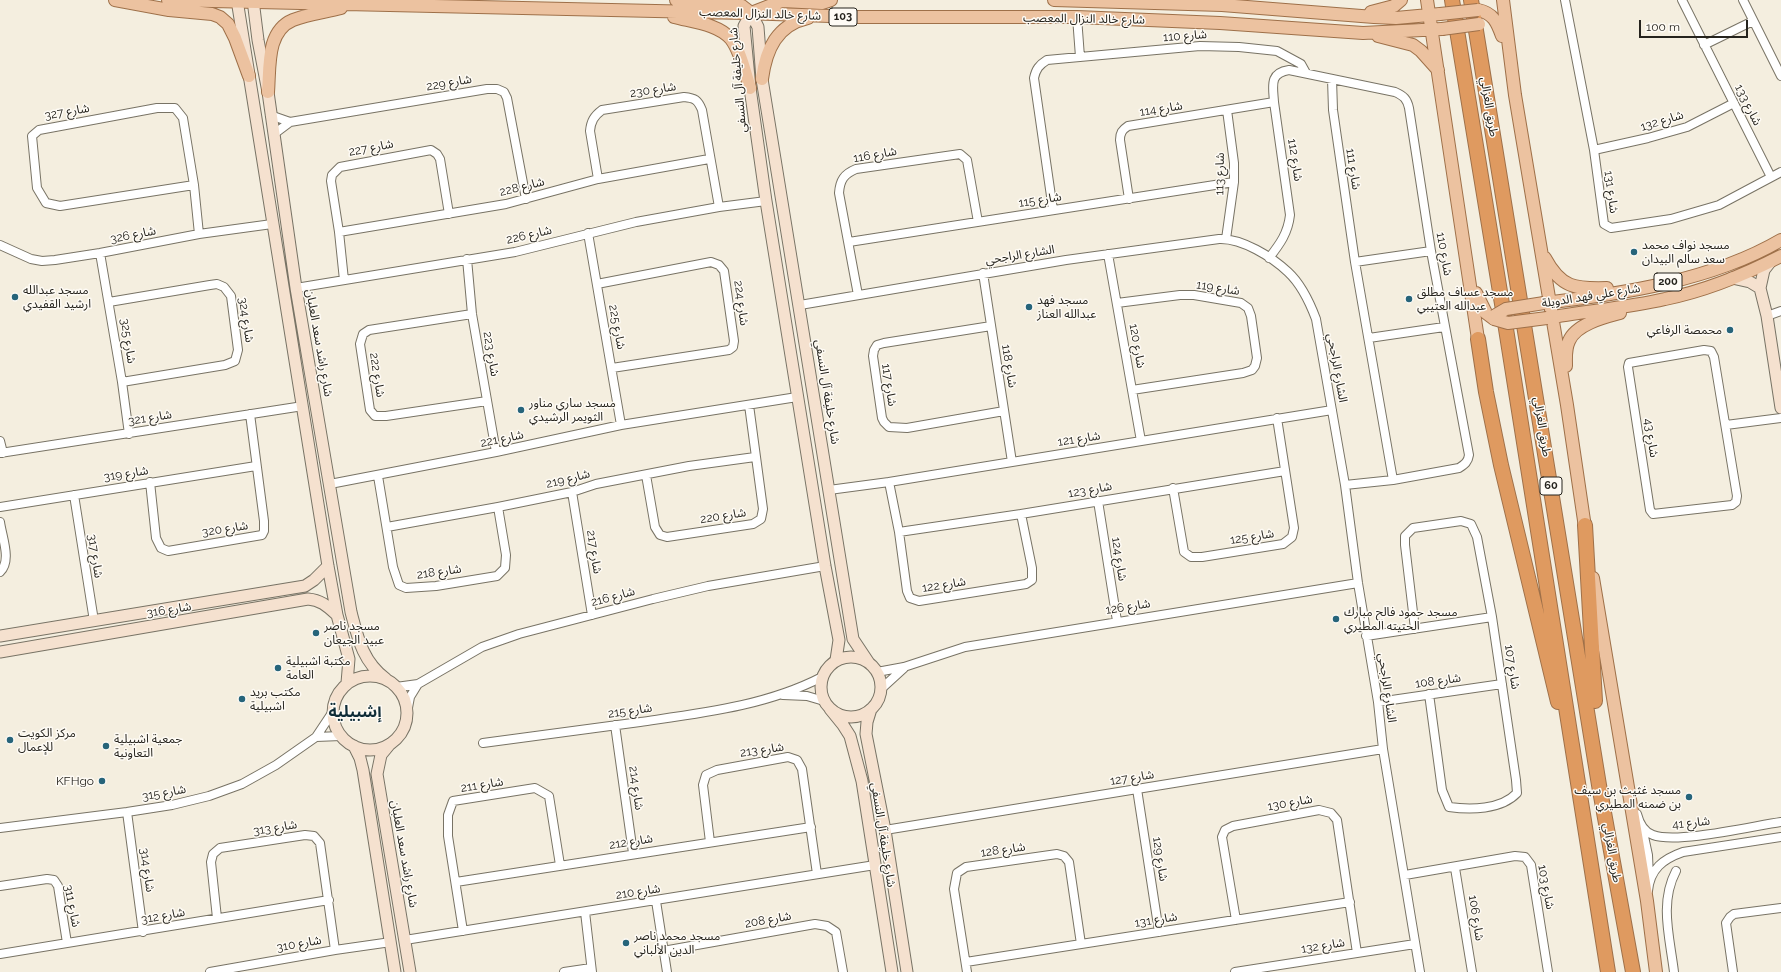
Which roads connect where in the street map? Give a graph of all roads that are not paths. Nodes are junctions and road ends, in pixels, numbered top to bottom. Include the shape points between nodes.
1 (115, 0) edge
2 (168, 0) edge
3 (237, 0) edge
4 (253, 0) edge
5 (676, 0) edge
6 (831, 0) edge
7 (1054, 0) edge
8 (1400, 0) edge
9 (1427, 0) edge
10 (1452, 0) edge
11 (1499, 0) edge
12 (1503, 0) edge
13 (1565, 0) edge
14 (1682, 0) edge
15 (1743, 0) edge
16 (352, 5) junction
17 (1474, 5) edge
18 (648, 12) junction
19 (751, 13) junction
20 (1352, 14) junction
21 (1435, 15) junction
22 (816, 16) junction
23 (1077, 17) junction
24 (1494, 17) junction
25 (1753, 21) junction
26 (1437, 29) junction
27 (1363, 33) junction
28 (1704, 45) junction
29 (1080, 57) junction
30 (1512, 68) junction
31 (1288, 70) joint
32 (1438, 70) junction
33 (1306, 73) junction
34 (249, 76) junction
35 (1781, 76) edge
36 (1332, 78) junction
37 (762, 79) junction
38 (750, 88) junction
39 (268, 92) junction
40 (1274, 102) junction
41 (1734, 103) junction
42 (1227, 110) junction
43 (270, 115) junction
44 (290, 122) junction
45 (274, 134) junction
46 (1594, 150) junction
47 (709, 159) junction
48 (1781, 172) edge
49 (1771, 177) junction
50 (598, 179) junction
51 (1234, 182) junction
52 (194, 185) junction
53 (526, 199) junction
54 (1129, 199) junction
55 (766, 201) junction
56 (718, 207) junction
57 (1053, 210) junction
58 (449, 214) junction
59 (978, 222) junction
60 (272, 224) junction
61 (339, 232) junction
62 (588, 233) junction
63 (199, 234) junction
64 (1226, 239) junction
65 (1781, 240) edge
66 (849, 242) junction
67 (0, 244) edge
68 (1540, 249) junction
69 (1431, 251) junction
70 (100, 253) junction
71 (1108, 254) junction
72 (1269, 258) junction
73 (1776, 258) edge
74 (466, 259) junction
75 (1355, 262) junction
76 (983, 273) junction
77 (1470, 276) junction
78 (1732, 278) junction
79 (344, 280) junction
80 (597, 284) junction
81 (296, 288) junction
82 (1642, 288) junction
83 (1760, 288) junction
84 (858, 294) junction
85 (1664, 300) junction
86 (109, 302) junction
87 (1117, 303) junction
88 (1547, 303) junction
89 (800, 305) junction
90 (1781, 311) edge
91 (472, 314) junction
92 (1767, 316) junction
93 (1493, 317) junction
94 (1550, 317) junction
95 (991, 326) junction
96 (1444, 327) junction
97 (1369, 338) junction
98 (1478, 339) junction
99 (612, 368) junction
100 (122, 382) junction
101 (1132, 390) junction
102 (797, 397) junction
103 (487, 401) junction
104 (750, 405) junction
105 (1567, 405) junction
106 (303, 406) junction
107 (1781, 408) edge
108 (1332, 410) junction
109 (1004, 411) junction
110 (250, 414) junction
111 (1277, 418) junction
112 (1781, 418) edge
113 (621, 425) junction
114 (1726, 425) junction
115 (129, 434) junction
116 (0, 441) edge
117 (1141, 441) junction
118 (496, 452) junction
119 (1, 453) edge
120 (755, 457) junction
121 (1012, 462) junction
122 (256, 466) junction
123 (1285, 471) junction
124 (646, 475) junction
125 (378, 476) junction
126 (1393, 480) junction
127 (150, 482) junction
128 (889, 482) junction
129 (330, 484) junction
130 (1345, 485) junction
131 (1173, 488) junction
132 (829, 490) junction
133 (572, 492) junction
134 (74, 495) junction
135 (1098, 501) junction
136 (0, 507) edge
137 (498, 507) junction
138 (1021, 514) junction
139 (0, 522) edge
140 (1585, 525) junction
141 (387, 527) junction
142 (899, 532) junction
143 (328, 566) junction
144 (825, 566) junction
145 (0, 572) edge
146 (1358, 583) junction
147 (305, 586) junction
148 (308, 599) junction
149 (337, 615) junction
150 (592, 615) junction
151 (1492, 617) junction
152 (94, 621) junction
153 (1117, 621) junction
154 (1415, 629) junction
155 (0, 636) edge
156 (1366, 636) junction
157 (0, 652) edge
158 (836, 660) junction
159 (869, 663) junction
160 (904, 667) junction
161 (877, 672) junction
162 (822, 677) junction
163 (386, 679) junction
164 (347, 683) junction
165 (418, 684) junction
166 (1502, 684) junction
167 (396, 687) junction
168 (881, 689) junction
169 (1429, 694) junction
170 (778, 695) junction
171 (1378, 702) junction
172 (827, 705) junction
173 (871, 709) junction
174 (332, 713) junction
175 (407, 713) junction
176 (615, 725) junction
177 (341, 736) junction
178 (316, 737) junction
179 (483, 743) dead end
180 (390, 744) junction
181 (354, 746) junction
182 (1383, 749) junction
183 (1579, 783) junction
184 (1599, 785) junction
185 (1137, 789) junction
186 (1628, 793) junction
187 (127, 812) junction
188 (1781, 822) edge
189 (1642, 826) junction
190 (811, 827) junction
191 (0, 828) edge
192 (885, 830) junction
193 (1781, 837) edge
194 (710, 842) junction
195 (633, 853) junction
196 (560, 865) junction
197 (875, 865) junction
198 (1456, 868) junction
199 (1676, 871) dead end
200 (817, 874) junction
201 (1405, 875) junction
202 (456, 882) junction
203 (1648, 883) junction
204 (0, 886) edge
205 (329, 900) junction
206 (656, 901) junction
207 (1647, 901) junction
208 (1350, 902) junction
209 (1781, 908) edge
210 (585, 912) junction
211 (217, 918) junction
212 (1236, 920) junction
213 (463, 931) junction
214 (143, 932) junction
215 (1159, 932) junction
216 (405, 940) junction
217 (902, 940) junction
218 (391, 942) junction
219 (887, 942) junction
220 (67, 943) junction
221 (1081, 944) junction
222 (1415, 944) junction
223 (336, 950) junction
224 (663, 950) junction
225 (1357, 953) junction
226 (0, 954) edge
227 (966, 962) junction
228 (592, 970) edge
229 (215, 972) edge
230 (395, 972) edge
231 (410, 972) edge
232 (564, 972) edge
233 (667, 972) edge
234 (843, 972) edge
235 (892, 972) edge
236 (907, 972) edge
237 (967, 972) edge
238 (1238, 972) edge
239 (1420, 972) edge
240 (1472, 972) edge
241 (1548, 972) edge
242 (1608, 972) edge
243 (1633, 972) edge
244 (1656, 972) edge
245 (1674, 972) edge
246 (1733, 972) edge

1 - 34 main road via 220,17 228,24 235,38
2 - 3 main road, شارع خالد النزال المعصب / 103
3 - 4 main road, شارع خالد النزال المعصب / 103
3 - 34 street
4 - 16 main road, شارع خالد النزال المعصب / 103
4 - 39 street, شارع راشد سعد العلبان
5 - 19 main road via 730,1
6 - 19 main road via 822,3 782,1
7 - 20 main road, شارع خالد النزال المعصب
8 - 20 main road via 1384,10
9 - 21 main road
10 - 183 highway, طريق الغزالي / 60
11 - 24 main road
12 - 30 main road
13 - 46 street, شارع 131
14 - 28 street, شارع 133
15 - 25 street
16 - 18 main road, شارع خالد النزال المعصب / 103
16 - 39 main road via 293,20 283,27 272,46
17 - 21 main road, شارع خالد النزال المعصب, bridge
17 - 24 main road, شارع خالد النزال المعصب
17 - 184 highway, طريق الغزالي / 60
18 - 19 main road, شارع خالد النزال المعصب / 103
18 - 38 main road via 705,24 720,30 731,39 738,52
19 - 22 main road, شارع خالد النزال المعصب / 103
19 - 37 street, شارع خليفة آل النسفي via 758,26
19 - 38 street, شارع خليفة آل النسفي via 744,26
20 - 21 main road, شارع خالد النزال المعصب via 1396,18
21 - 26 main road
22 - 23 main road, شارع خالد النزال المعصب / 103
22 - 37 main road via 791,24 775,38 767,52
23 - 27 main road, شارع خالد النزال المعصب / 103
23 - 29 street
24 - 26 main road, شارع خالد النزال المعصب / 103, bridge via 1479,24
24 - 30 main road via 1503,36
25 - 28 street
25 - 35 street
26 - 27 main road, شارع خالد النزال المعصب / 103
26 - 32 main road
27 - 32 main road via 1413,45
28 - 41 street, شارع 133
29 - 33 street, شارع 110 via 1200,46 1239,47 1278,51 1301,64
29 - 57 street, شارع 110 via 1047,60 1035,71
30 - 68 main road
31 - 33 street, شارع 110
31 - 40 street, شارع 112 via 1274,76
32 - 77 main road
33 - 36 street, شارع 110
34 - 60 street
36 - 69 street, شارع 110 via 1395,92 1407,100
36 - 75 street, شارع 111 via 1333,110
37 - 89 street, شارع خليفة آل النسفي
38 - 55 street, شارع خليفة آل النسفي
39 - 43 street, شارع راشد سعد العلبان
40 - 42 street, 114 شارع
40 - 72 street, شارع 112 via 1290,215 1283,240
41 - 46 street, شارع 132 via 1687,127
41 - 49 street, شارع 133
42 - 51 street, شارع 113
42 - 54 street, 114 شارع via 1128,126 1123,130 1120,140
43 - 44 street, شارع 229
43 - 45 street, شارع راشد سعد العلبان
44 - 45 street, شارع 229
44 - 53 street, شارع 229 via 497,89 504,92 507,98
45 - 81 street, شارع راشد سعد العلبان
46 - 49 street, شارع 131 via 1604,224 1611,228 1671,219 1719,205
47 - 50 street, شارع 228
47 - 50 street, شارع 230 via 702,110 699,102 693,98 684,97 602,110 595,116 590,130
47 - 56 street, شارع 230
48 - 49 street, شارع 131
50 - 53 street, شارع 228
51 - 54 street, شارع 115
51 - 64 street, شارع 113
52 - 52 street, شارع 327 via 183,118 175,108 157,108 39,130 32,136 37,188 46,203 60,206
52 - 63 street, شارع 327
53 - 58 street, شارع 228
54 - 57 street, شارع 115
55 - 56 street, شارع 226
55 - 102 street, شارع خليفة آل النسفي
56 - 62 street, شارع 226
57 - 59 street, شارع 115
58 - 61 street, شارع 228
58 - 61 street, شارع 227 via 440,159 431,150 424,150 340,167 334,171 331,181
59 - 66 street, شارع 115
59 - 66 street, شارع 116 via 967,160 960,154 856,169 847,173 840,184
60 - 63 street, شارع 326
60 - 106 street
61 - 79 street, شارع 227
62 - 74 street, شارع 226 via 515,252
62 - 80 street, شارع 225
63 - 70 street, شارع 326
64 - 71 street, الشارع الراجحي
64 - 72 street, الشارع الراجحي via 1248,246
65 - 82 main road, شارع علي فهد الدويلة / 200 via 1706,272
66 - 84 street, شارع 116
67 - 70 street, شارع 326 via 20,255 42,261
68 - 82 main road via 1562,282 1572,286
68 - 88 main road
69 - 75 street
69 - 96 street, شارع 110
70 - 86 street, شارع 325
71 - 76 street, الشارع الراجحي
71 - 87 street, شارع 120
72 - 108 street, الشارع الراجحي via 1288,272 1312,307
73 - 78 main road, شارع علي فهد الدويلة / 200
73 - 83 street via 1764,270
74 - 79 street, شارع 226
74 - 91 street, شارع 223
75 - 97 street, شارع 111
76 - 84 street, الشارع الراجحي
76 - 95 street, شارع 118
77 - 93 main road via 1479,301
77 - 98 main road
78 - 83 street via 1750,282
78 - 85 main road, شارع علي فهد الدويلة / 200 via 1696,292
79 - 81 street, شارع 226
80 - 99 street, شارع 225
80 - 99 street, شارع 224 via 711,262 719,264 724,271 733,347 729,350
81 - 129 street, شارع راشد سعد العلبان
82 - 88 main road, شارع علي فهد الدويلة / 200
83 - 92 street
84 - 89 street, الشارع الراجحي
85 - 94 main road, شارع علي فهد الدويلة / 200
85 - 105 main road via 1594,320 1573,335 1566,352
86 - 100 street, شارع 325
86 - 100 street, شارع 324 via 217,284 224,287 231,296 238,350 235,361 225,365
87 - 101 street, شارع 120
87 - 101 street, شارع 119 via 1194,295 1241,303 1248,308 1251,316 1257,358 1252,370
88 - 93 main road, شارع علي فهد الدويلة / 200, bridge via 1506,309
88 - 94 main road
89 - 132 street, شارع خليفة آل النسفي
90 - 92 street
91 - 103 street, شارع 223
91 - 103 street, شارع 222 via 369,330 363,334 360,344 370,410 375,416 386,416
92 - 107 street
93 - 94 main road, شارع علي فهد الدويلة / 200, bridge via 1508,323
93 - 98 main road
94 - 105 main road
95 - 109 street, شارع 118
95 - 109 street, شارع 117 via 877,345 873,356 882,418 889,427 907,428
96 - 97 street
96 - 126 street, شارع 110 via 1468,459 1459,468
97 - 126 street, شارع 111
98 - 183 highway via 1501,465
99 - 113 street, شارع 225
100 - 115 street, شارع 325
101 - 117 street, شارع 120
102 - 104 street, شارع 221
102 - 144 street, شارع خليفة آل النسفي
103 - 118 street, شارع 223
104 - 113 street, شارع 221
104 - 120 street, شارع 220
105 - 140 main road
106 - 110 street, شارع 321
106 - 143 street
108 - 111 street, شارع 121
108 - 130 street, الشارع الراجحي
109 - 121 street, شارع 118
110 - 115 street, شارع 321
110 - 122 street, شارع 320
111 - 117 street, شارع 121
111 - 123 street, شارع 125
112 - 114 street
113 - 118 street, شارع 221
114 - 114 street, شارع 43 via 1736,502 1732,505 1653,514 1650,510 1629,363 1704,350 1711,351
115 - 119 street, شارع 321
116 - 119 street
117 - 121 street, شارع 121
118 - 125 street, شارع 221
120 - 124 street, شارع 219
120 - 124 street, شارع 220 via 763,509 761,519 753,524 667,537 660,535 655,527
121 - 128 street, شارع 121
122 - 127 street, شارع 319
122 - 127 street, شارع 320 via 264,520 262,535 168,551 161,548 156,538
123 - 131 street, شارع 123
123 - 131 street, شارع 125 via 1294,528 1292,537 1283,544 1202,557 1191,557 1184,552
124 - 133 street, شارع 219 via 596,484
125 - 129 street, شارع 221
125 - 141 street, شارع 218
126 - 130 street, شارع 110
127 - 134 street, شارع 319
128 - 132 street, شارع 121
128 - 142 street, شارع 122
129 - 163 street, شارع راشد سعد العلبان via 352,619 368,660 375,671
130 - 146 street, الشارع الراجحي
131 - 135 street, شارع 123
132 - 159 street, شارع خليفة آل النسفي via 853,639
133 - 137 street, شارع 219
133 - 150 street, شارع 217
134 - 136 street, شارع 319
134 - 152 street, شارع 317
135 - 138 street, شارع 123
135 - 153 street, شارع 124
137 - 141 street, شارع 219
137 - 141 street, شارع 218 via 506,554 505,568 497,576 436,586 406,588 399,585 393,567
138 - 142 street, شارع 123
138 - 142 street, شارع 122 via 1032,580 1026,584 919,601 910,598 906,591
139 - 145 street via 6,559 5,568
140 - 184 highway via 1592,665 1601,760
140 - 186 main road
143 - 147 street, شارع 316
143 - 149 street
144 - 150 street, شارع 216 via 708,586
144 - 158 street, شارع خليفة آل النسفي via 839,640
146 - 153 street, شارع 126
146 - 156 street, الشارع الراجحي
147 - 148 street via 311,595
147 - 152 street, شارع 316
148 - 149 street, شارع 316 via 326,604
148 - 157 street, شارع 316
149 - 164 street via 349,659
150 - 165 street, شارع 216 via 519,634 482,648
151 - 154 street
151 - 154 street, شارع 107 via 1477,537 1471,524 1461,520 1413,528 1405,536
151 - 166 street, شارع 107
152 - 155 street, شارع 316
153 - 160 street, شارع 126 via 965,647
154 - 156 street
156 - 171 street, الشارع الراجحي
158 - 159 street via 853,657
158 - 162 street
159 - 161 street
160 - 161 street, شارع 126
160 - 168 street, شارع 126
161 - 168 street
162 - 170 street, شارع 215 via 808,685
162 - 172 street via 821,690
163 - 164 street via 366,676
163 - 167 street
164 - 174 street via 336,696
165 - 167 street, شارع 216
165 - 175 street via 410,697
166 - 169 street, شارع 108
166 - 169 street, شارع 107 via 1517,793 1498,805 1463,809 1449,806 1442,790
167 - 175 street via 406,703
168 - 173 street via 878,700
169 - 171 street, شارع 108
170 - 172 street, شارع 215 via 807,696
170 - 176 street, شارع 215 via 746,705
171 - 182 street, الشارع الراجحي
172 - 173 street via 840,715 850,717 861,715
172 - 197 street, شارع خليفة آل النسفي via 850,736 862,781
173 - 192 street, شارع خليفة آل النسفي via 866,734
174 - 177 street via 333,722
174 - 178 street, شارع 315
175 - 180 street via 405,725 399,736
176 - 179 street, شارع 215
176 - 195 street, شارع 214
177 - 178 street
177 - 181 street
178 - 187 street, شارع 315 via 276,765 242,784 209,796
180 - 181 street via 379,749 366,750
180 - 216 street, شارع راشد سعد العلبان via 381,755 377,774
181 - 218 street via 363,770
182 - 185 street, شارع 127
182 - 201 street, الشارع الراجحي
183 - 242 highway, طريق الغزالي / 60
184 - 243 highway, طريق الغزالي / 60
185 - 192 street, شارع 127
185 - 215 street, شارع 129
186 - 189 street
186 - 207 main road
187 - 191 street, شارع 315
187 - 214 street, شارع 314
188 - 189 street, شارع 41 via 1670,838 1652,835
189 - 203 street via 1648,855
190 - 194 street, شارع 212
190 - 194 street, شارع 213 via 802,768 797,760 788,757 717,770 706,775 703,785
190 - 200 street, شارع 213
192 - 217 street, شارع خليفة آل النسفي
193 - 203 street via 1683,852 1668,857 1651,874
194 - 195 street, شارع 212
195 - 196 street, شارع 212
196 - 202 street, شارع 212
196 - 202 street, شارع 211 via 549,796 543,791 535,788 453,801 448,815 448,836
197 - 200 street, شارع 210
197 - 219 street, شارع خليفة آل النسفي
198 - 201 street, شارع 103
198 - 240 street, شارع 106
198 - 241 street, شارع 103 via 1515,856 1525,857 1531,865
199 - 245 street via 1669,887 1666,904
200 - 206 street, شارع 210
201 - 222 street, الشارع الراجحي
202 - 213 street, شارع 211
203 - 207 street
204 - 220 street, شارع 311 via 54,880 58,886
205 - 211 street, شارع 312
205 - 211 street, شارع 313 via 320,843 314,836 306,835 220,848 213,854 211,862
205 - 223 street, شارع 313
206 - 210 street, شارع 210
206 - 224 street
207 - 244 main road
208 - 212 street, شارع 131
208 - 212 street, شارع 130 via 1337,820 1331,813 1319,810 1233,826 1225,830 1222,837
208 - 225 street, شارع 130
209 - 246 street via 1734,914 1728,920 1726,923
210 - 213 street, شارع 210
210 - 228 street
211 - 214 street, شارع 312
212 - 215 street, شارع 131
213 - 216 street, شارع 210
214 - 220 street, شارع 312
215 - 221 street, شارع 131
216 - 231 street, شارع راشد سعد العلبان
217 - 219 street via 897,938
217 - 236 street, شارع خليفة آل النسفي
218 - 223 street, شارع 310
218 - 230 street
219 - 235 street, شارع خليفة آل النسفي
220 - 226 street, شارع 312
221 - 227 street, شارع 131
221 - 227 street, شارع 128 via 1069,862 1064,856 1056,854 966,867 957,873 954,890
222 - 225 street, شارع 132
222 - 239 street, الشارع الراجحي
223 - 229 street, شارع 310
224 - 233 street
224 - 234 street, شارع 208 via 815,924 827,926 836,932
225 - 238 street, شارع 132
227 - 237 street, شارع 128
228 - 232 street

